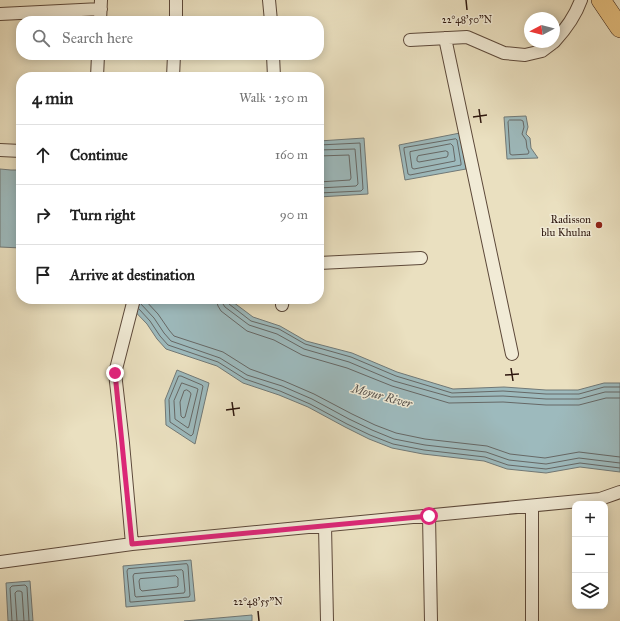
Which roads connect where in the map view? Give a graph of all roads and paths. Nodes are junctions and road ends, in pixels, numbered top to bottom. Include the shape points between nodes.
1 (176, 0) edge
2 (269, 0) edge
3 (581, 0) edge
4 (601, 0) edge
5 (101, 4) edge
6 (0, 14) edge
7 (100, 16) edge
8 (176, 16) edge
9 (270, 16) edge
10 (620, 28) edge
11 (560, 36) edge
12 (445, 38) junction
13 (410, 40) dead end
14 (546, 48) edge
15 (98, 60) edge
16 (174, 60) edge
17 (272, 60) edge
18 (97, 72) edge
19 (173, 72) edge
20 (274, 72) edge
21 (0, 150) edge
22 (16, 151) edge
23 (421, 258) dead end
24 (324, 263) edge
25 (133, 304) edge
26 (512, 354) dead end
27 (620, 492) edge
28 (532, 506) junction
29 (429, 516) junction
30 (325, 526) junction
31 (132, 544) junction
32 (0, 562) edge
33 (327, 621) edge
34 (431, 621) edge
35 (532, 621) edge

1 - 8 street
2 - 9 street
3 - 11 street via 568,27
4 - 10 main road
5 - 6 street
5 - 7 street
12 - 13 street
12 - 14 street via 467,37 504,53 525,55
12 - 26 street
15 - 18 street
16 - 19 street
17 - 20 street
21 - 22 street
23 - 24 street
25 - 31 street via 115,373
27 - 28 street via 600,499
28 - 29 street
28 - 35 street
29 - 30 street
29 - 34 street
30 - 31 street
30 - 33 street
31 - 32 street

